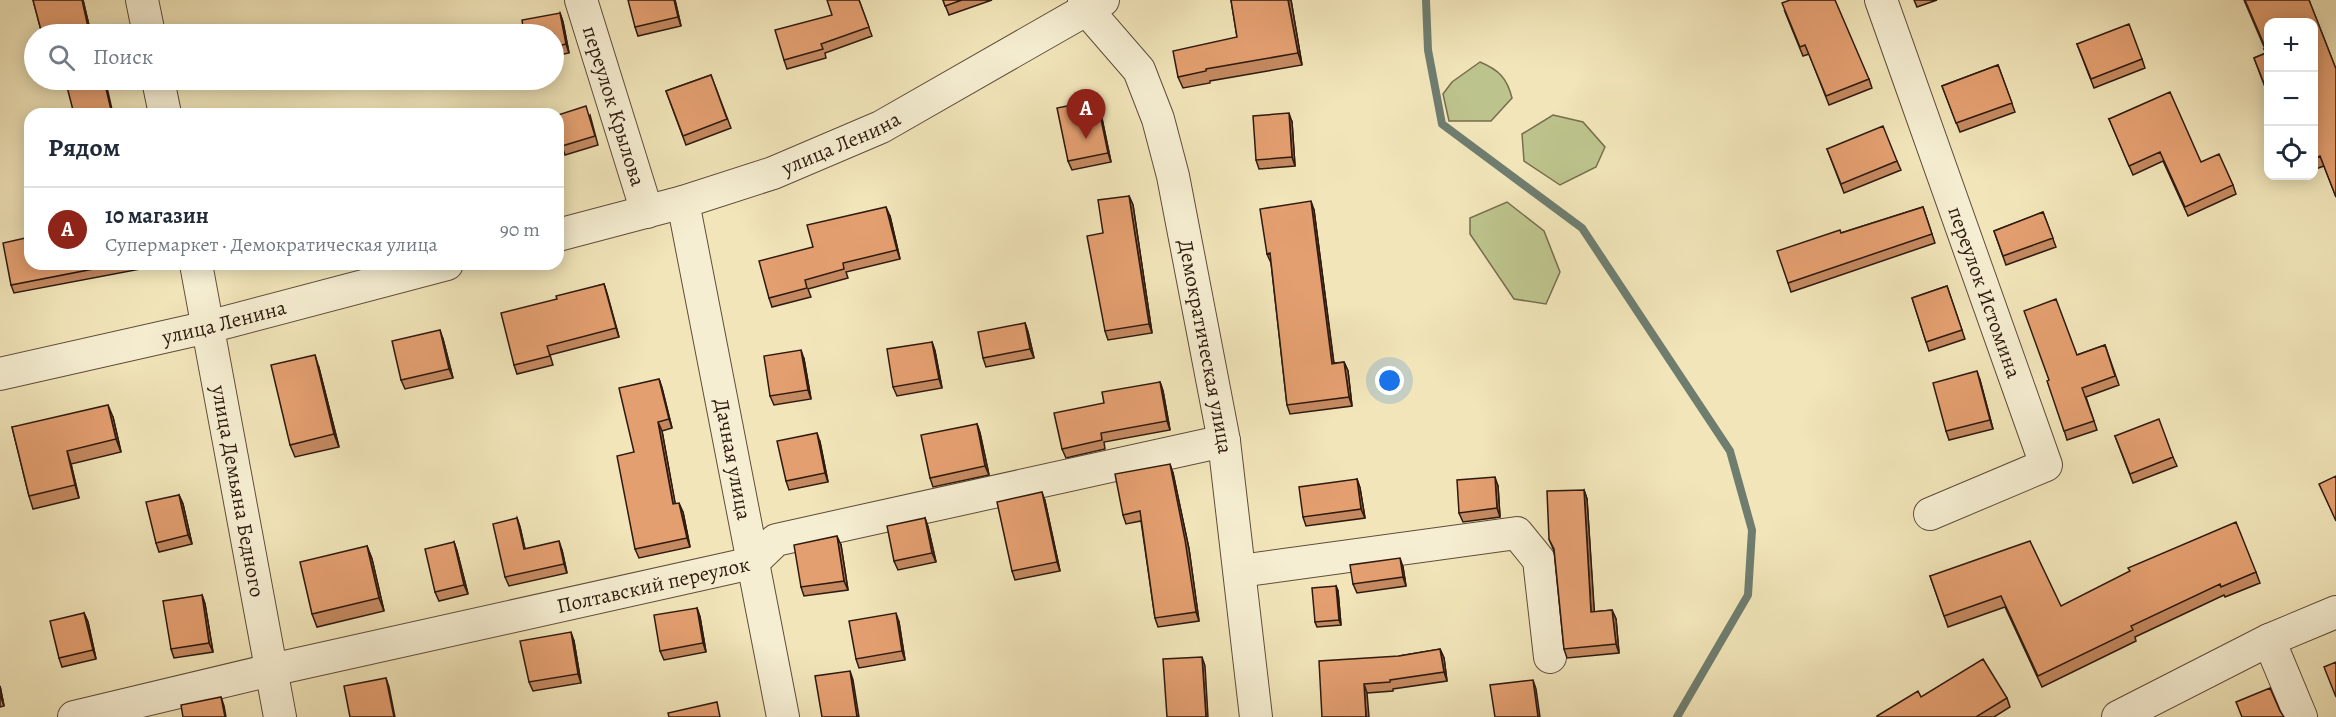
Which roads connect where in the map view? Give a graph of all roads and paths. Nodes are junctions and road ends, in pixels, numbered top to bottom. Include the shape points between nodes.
1 (142, 0) edge
2 (581, 0) edge
3 (1881, 0) edge
4 (1091, 3) edge
5 (147, 24) edge
6 (160, 90) edge
7 (164, 108) edge
8 (683, 202) junction
9 (646, 212) junction
10 (564, 233) edge
11 (197, 270) edge
12 (424, 270) edge
13 (208, 327) junction
14 (0, 374) edge
15 (1224, 441) junction
16 (1930, 514) dead end
17 (752, 563) junction
18 (1240, 571) junction
19 (2336, 612) edge
20 (2269, 640) junction
21 (1550, 657) dead end
22 (271, 670) junction
23 (74, 717) edge
24 (280, 717) edge
25 (783, 717) edge
26 (1256, 717) edge
27 (2118, 717) edge
28 (2301, 717) edge

1 - 5 street
2 - 9 street, переулок Крылова
3 - 16 street, переулок Истомина via 2046,465
4 - 8 street, улица Ленина via 881,127 773,174
4 - 15 street, Демократическая улица via 1139,70 1158,119 1173,176
6 - 7 street
8 - 9 street, улица Ленина
8 - 17 street, Дачная улица
9 - 10 street, улица Ленина
11 - 13 street, улица Демьяна Бедного
12 - 13 street, улица Ленина
13 - 14 street, улица Ленина
13 - 22 street, улица Демьяна Бедного
15 - 17 street, Полтавский переулок via 776,540
15 - 18 street, Демократическая улица
17 - 22 street, Полтавский переулок
17 - 25 street, Дачная улица
18 - 21 street via 1517,533 1539,560
18 - 26 street, Демократическая улица
19 - 20 street
20 - 27 street
20 - 28 street
22 - 23 street, Полтавский переулок
22 - 24 street, улица Демьяна Бедного

